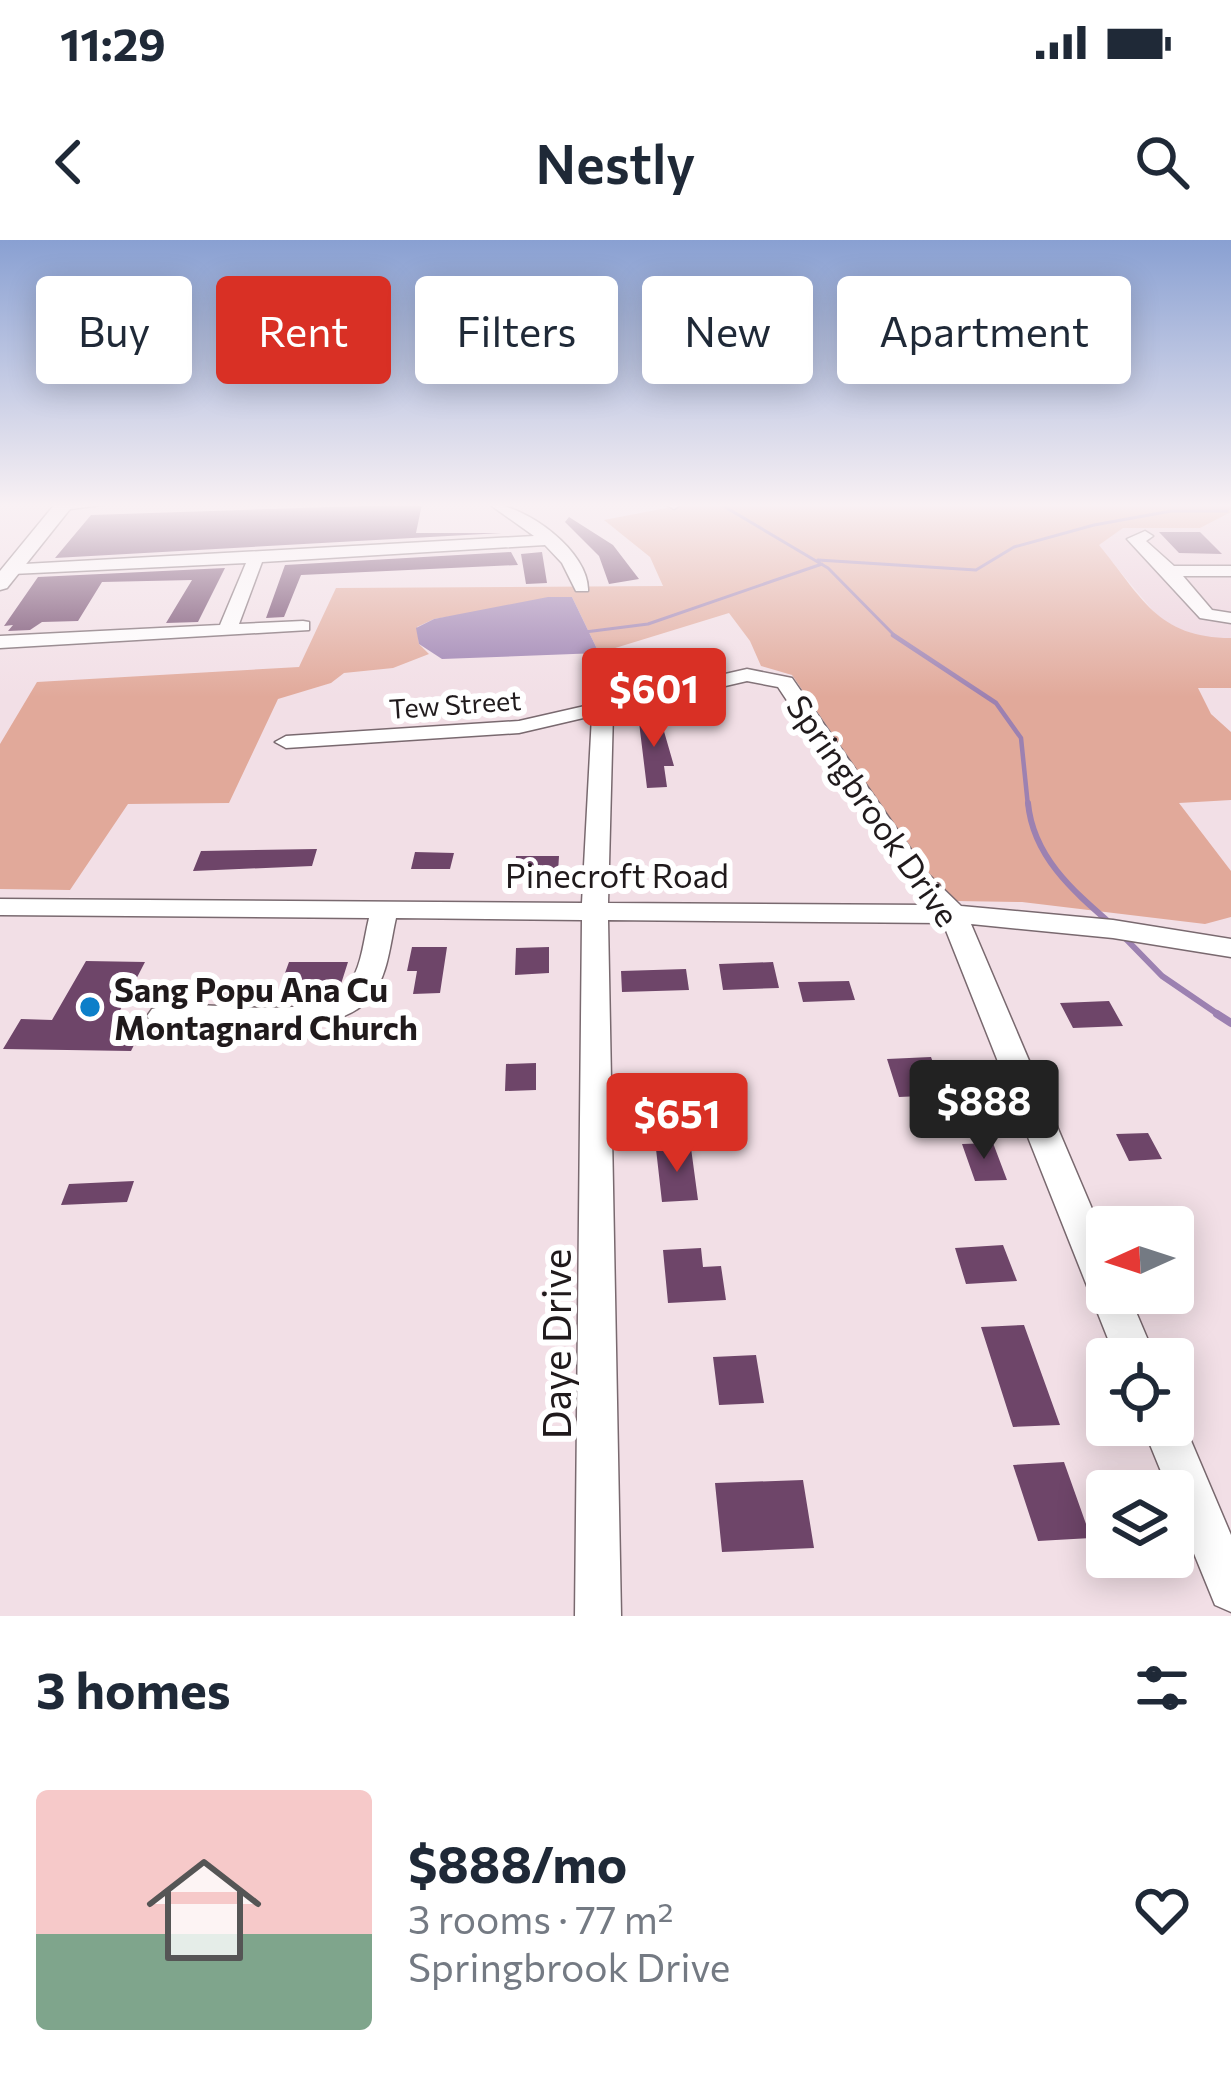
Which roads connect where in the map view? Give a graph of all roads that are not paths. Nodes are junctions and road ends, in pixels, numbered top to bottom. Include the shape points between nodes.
1 (122, 568) edge
2 (252, 568) edge
3 (575, 568) edge
4 (1167, 568) edge
5 (1170, 571) junction
6 (1231, 571) edge
7 (6, 577) edge
8 (581, 587) dead end
9 (1231, 618) edge
10 (303, 626) dead end
11 (228, 628) junction
12 (0, 642) edge
13 (766, 676) joint
14 (603, 711) junction
15 (286, 742) dead end
16 (0, 907) edge
17 (385, 909) junction
18 (595, 910) junction
19 (953, 914) junction
20 (1231, 948) edge
21 (162, 1016) dead end
22 (1086, 1237) edge
23 (1172, 1446) edge
24 (1231, 1589) edge
25 (598, 1616) edge

1 - 7 street
2 - 11 street
3 - 8 street
4 - 5 street
5 - 6 street
5 - 9 street via 1206,614
10 - 11 street
11 - 12 street
13 - 14 street, Tew Street
13 - 19 street, Springbrook Drive via 784,682 919,880
14 - 15 street, Tew Street via 519,728
14 - 18 street, Daye Drive
16 - 17 street, Pinecroft Road
17 - 18 street, Pinecroft Road
17 - 21 street via 361,990 348,1004 333,1011
18 - 19 street, Pinecroft Road
18 - 25 street, Daye Drive
19 - 20 street, Pinecroft Road
19 - 22 street, Springbrook Drive
23 - 24 street

